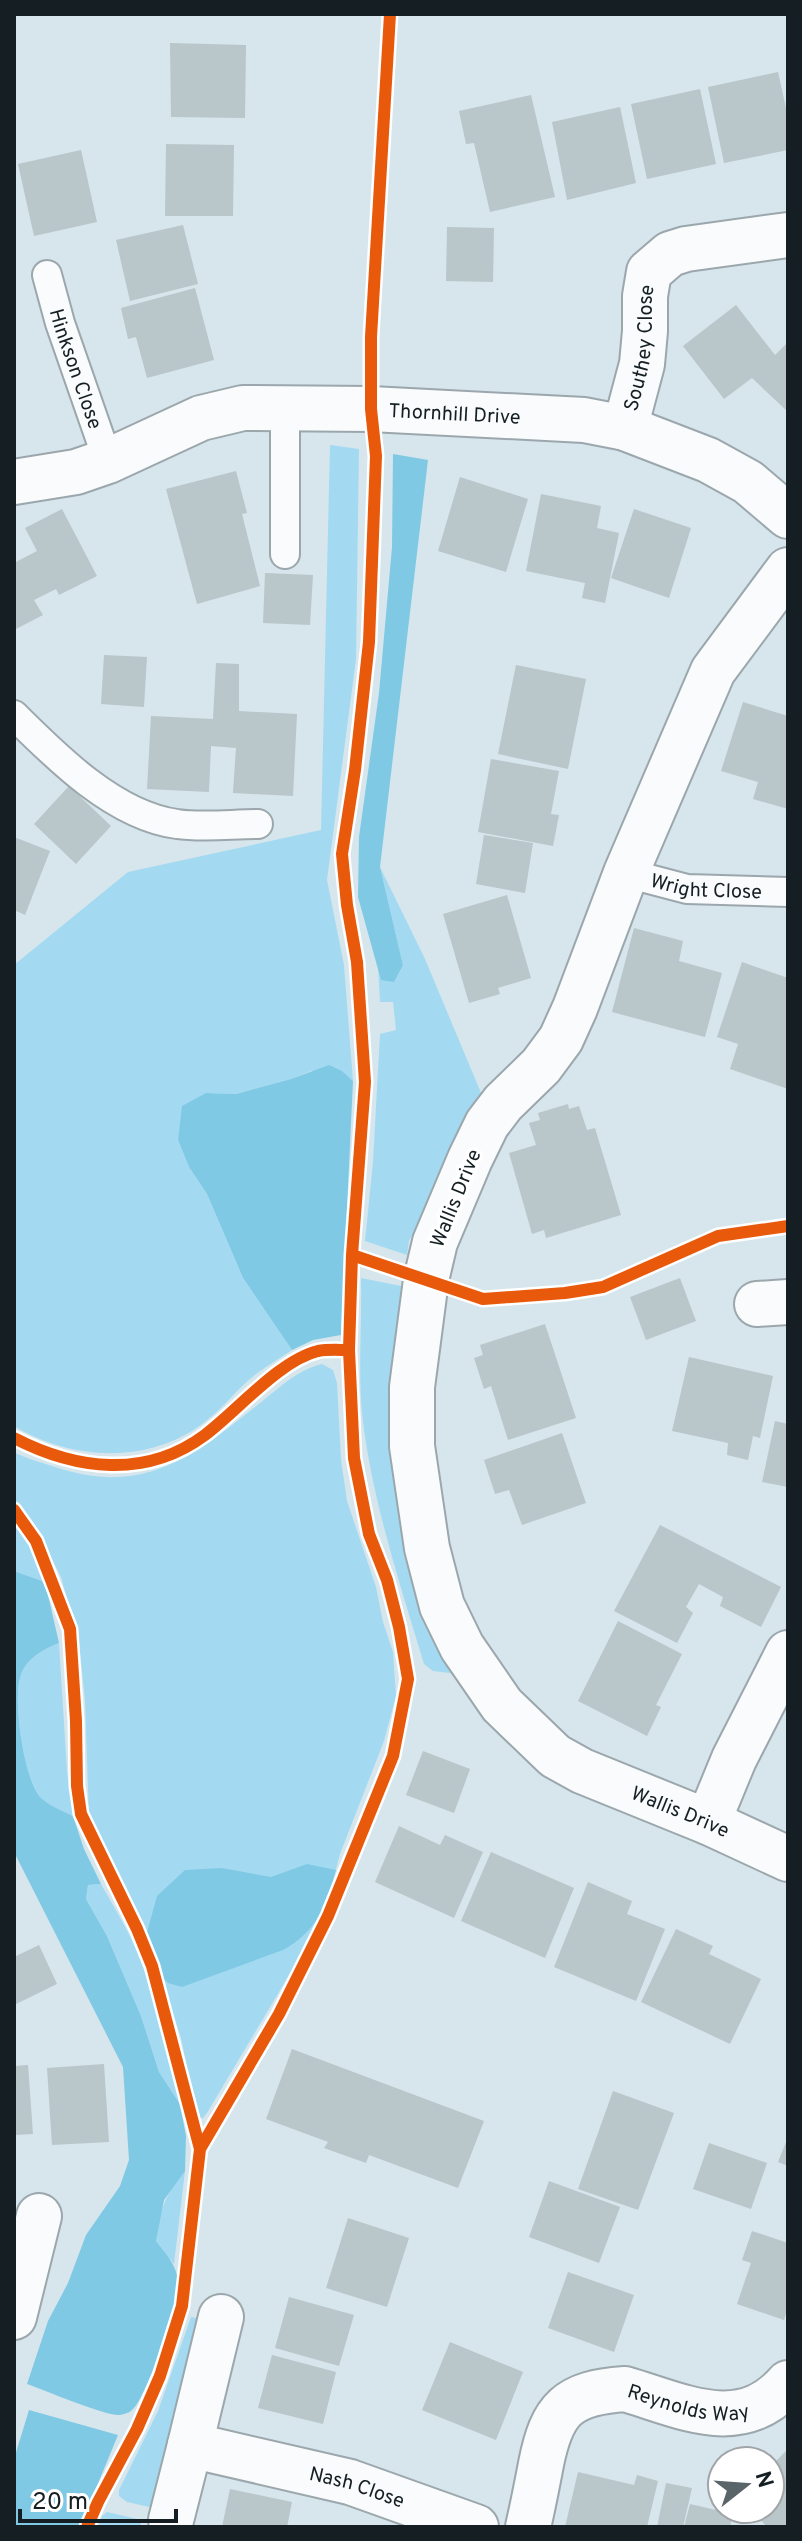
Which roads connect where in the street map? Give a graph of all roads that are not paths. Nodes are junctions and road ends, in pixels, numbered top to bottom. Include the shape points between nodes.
1 (788, 235) edge
2 (47, 275) dead end
3 (285, 407) junction
4 (625, 428) junction
5 (108, 461) junction
6 (14, 482) edge
7 (788, 516) edge
8 (285, 554) dead end
9 (788, 570) edge
10 (14, 715) edge
11 (258, 824) dead end
12 (626, 873) junction
13 (788, 892) edge
14 (788, 1653) edge
15 (708, 1822) junction
16 (788, 1859) edge
17 (39, 2216) dead end
18 (14, 2317) edge
19 (221, 2317) dead end
20 (788, 2383) edge
21 (190, 2445) junction
22 (171, 2520) dead end
23 (476, 2527) edge
24 (528, 2527) edge

1 - 4 street, Southey Close via 686,249 670,254 649,272 642,364
2 - 5 lane, Hinkson Close
3 - 4 street, Thornhill Drive via 584,420
3 - 5 street, Thornhill Drive via 243,408 201,418
3 - 8 lane
4 - 7 street, Thornhill Drive via 708,460 748,482
5 - 6 street, Thornhill Drive
9 - 12 street, Wallis Drive via 713,671
10 - 11 lane via 55,756 117,801 154,818 176,824
12 - 13 lane, Wright Close via 687,889
12 - 15 street, Wallis Drive via 561,1039 487,1124 435,1242 416,1340 412,1446 427,1548 442,1606 462,1647 502,1705 555,1756
14 - 15 street
15 - 16 street, Wallis Drive
17 - 18 street
19 - 21 street
20 - 24 street, Reynolds Way via 770,2401 741,2413 719,2414 625,2389 572,2402 547,2431
21 - 22 street
21 - 23 street, Nash Close via 350,2482

